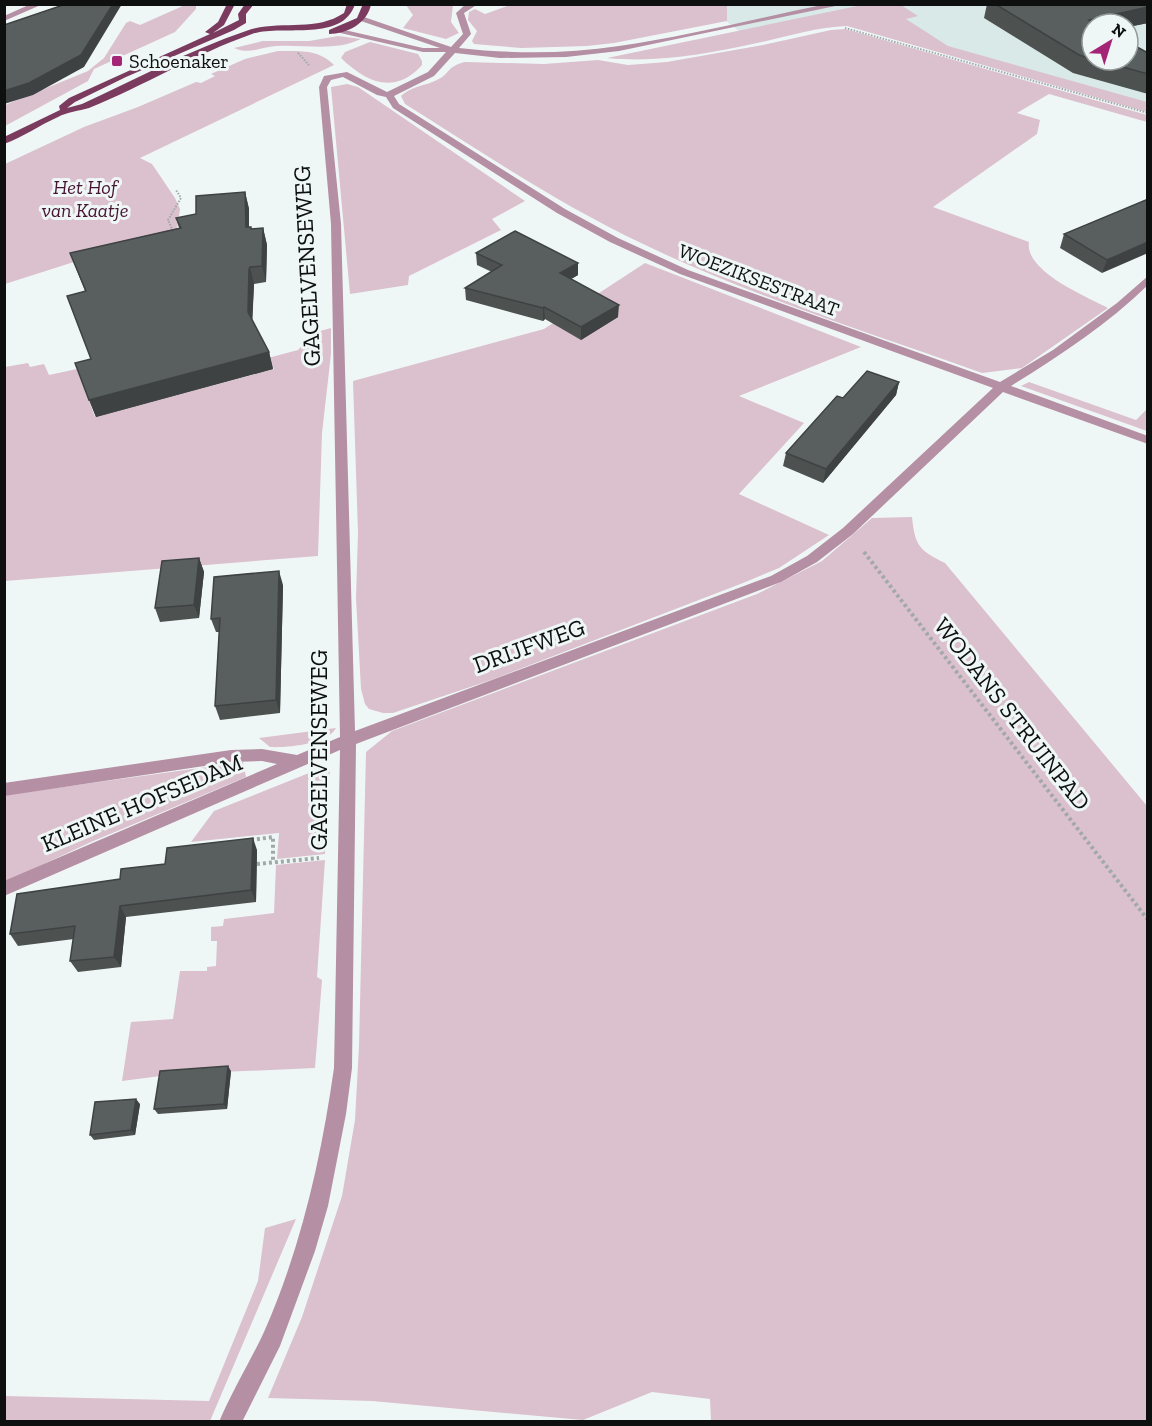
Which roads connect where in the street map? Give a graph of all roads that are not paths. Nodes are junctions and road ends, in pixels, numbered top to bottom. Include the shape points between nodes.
1 (39, 4) edge
2 (231, 4) edge
3 (250, 4) edge
4 (367, 4) edge
5 (474, 4) edge
6 (841, 4) edge
7 (350, 9) edge
8 (361, 18) junction
9 (4, 19) edge
10 (243, 21) junction
11 (257, 30) junction
12 (339, 30) junction
13 (267, 33) junction
14 (204, 39) junction
15 (217, 45) junction
16 (452, 50) junction
17 (344, 74) joint
18 (389, 95) junction
19 (56, 114) junction
20 (4, 141) edge
21 (1148, 279) edge
22 (1001, 387) junction
23 (1148, 440) edge
24 (348, 740) junction
25 (298, 760) junction
26 (4, 790) edge
27 (4, 889) edge
28 (231, 1422) edge

1 - 9 street
2 - 14 main road via 224,19
3 - 10 main road via 242,14
4 - 8 main road
5 - 16 street via 459,14 467,34
6 - 16 street via 599,52 516,56
7 - 8 main road
7 - 11 main road via 339,20 323,26
8 - 12 main road
8 - 16 street
10 - 11 main road
10 - 14 main road
11 - 13 main road
11 - 15 main road
12 - 13 main road via 303,36
12 - 16 street via 423,50
13 - 15 main road
14 - 19 main road via 72,100
15 - 19 main road via 85,106
16 - 18 street via 430,74
17 - 18 street, WOEZIKSESTRAAT
17 - 24 street, GAGELVENSEWEG via 333,75 324,82 336,224
18 - 22 street, WOEZIKSESTRAAT via 392,103 561,211 614,240 747,297
19 - 20 main road
21 - 22 street, DRIJFWEG via 1121,305
22 - 23 street, WOEZIKSESTRAAT
22 - 24 street, DRIJFWEG via 848,531 812,559 758,587
24 - 25 street, DRIJFWEG
24 - 28 street, GAGELVENSEWEG via 343,1068 338,1119 326,1181 291,1289
25 - 26 street, DRIJFWEG via 231,756
25 - 27 street, KLEINE HOFSEDAM

